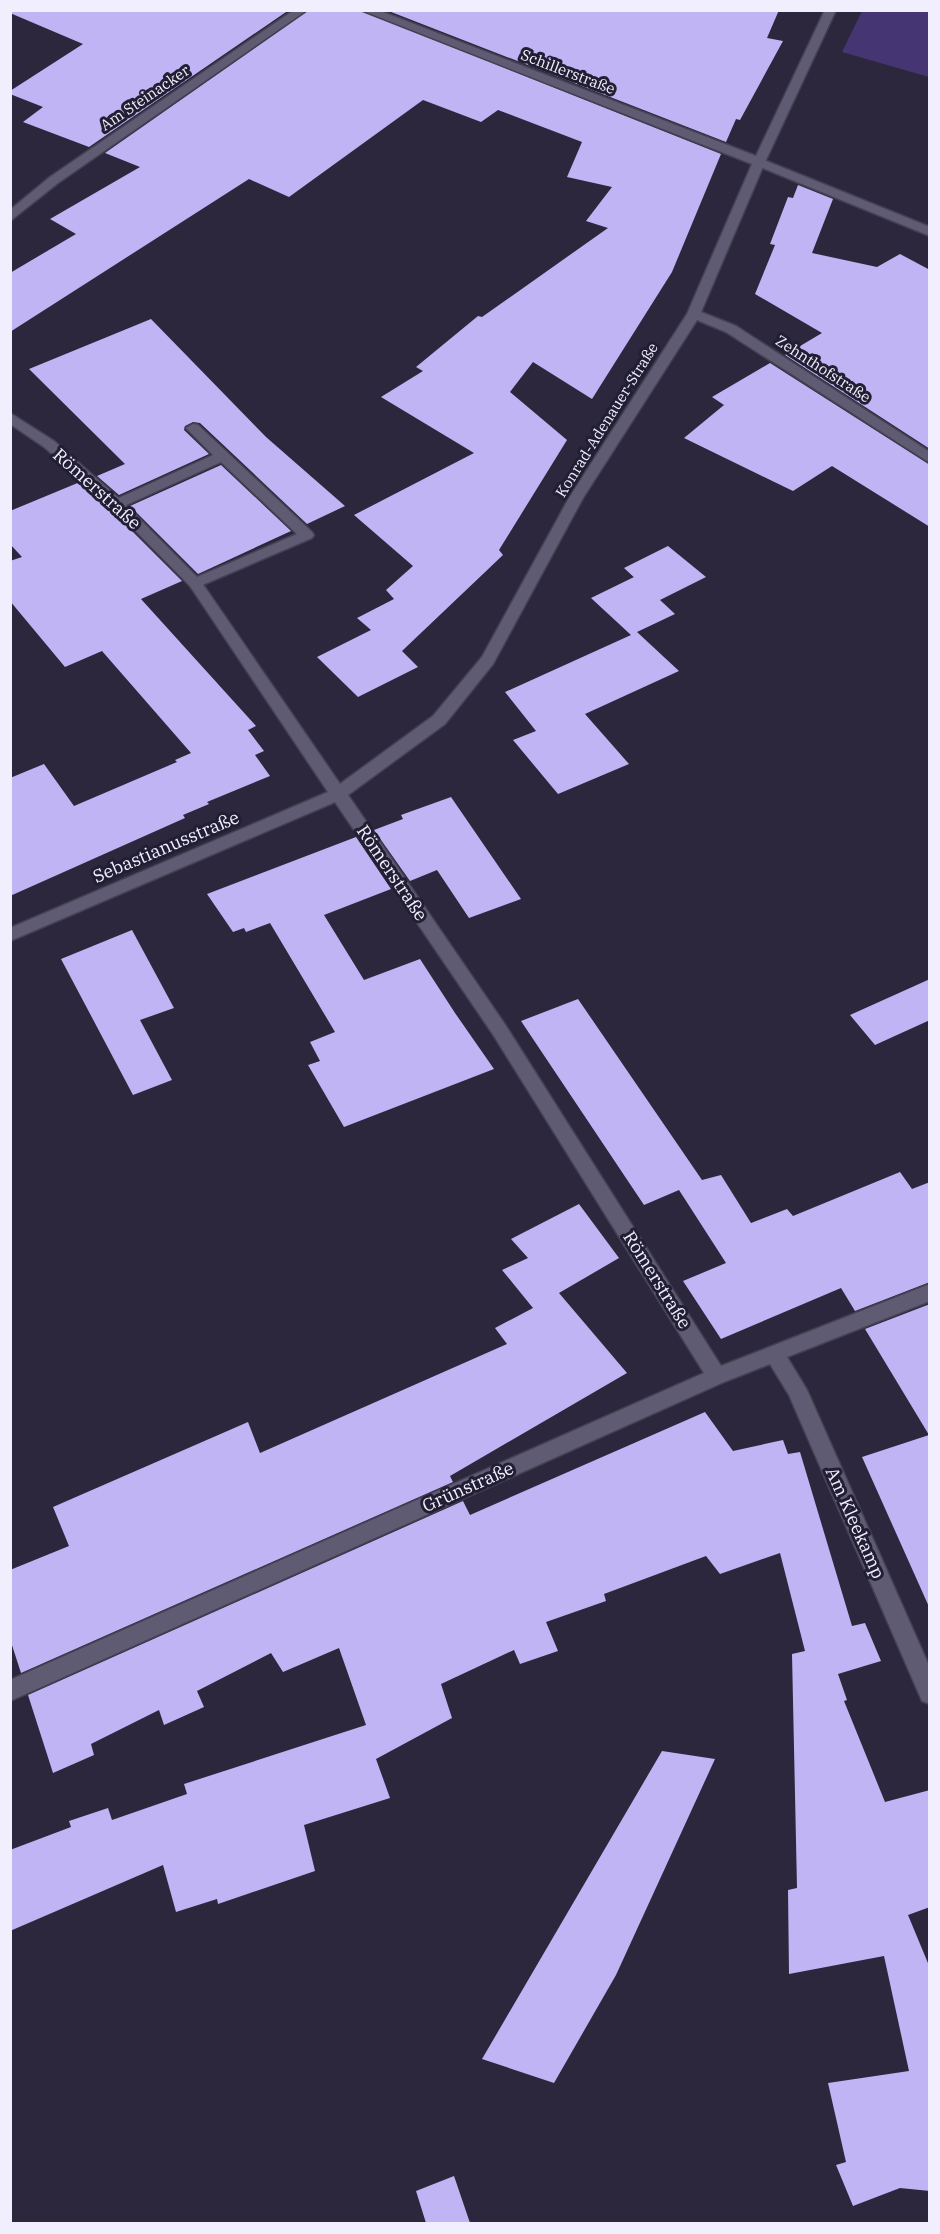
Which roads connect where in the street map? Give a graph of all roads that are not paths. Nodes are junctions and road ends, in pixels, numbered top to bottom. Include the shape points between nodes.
1 (302, 10) edge
2 (366, 10) edge
3 (831, 10) edge
4 (759, 162) junction
5 (10, 217) edge
6 (930, 231) edge
7 (694, 314) junction
8 (10, 417) edge
9 (193, 428) dead end
10 (223, 456) junction
11 (930, 459) edge
12 (117, 504) junction
13 (195, 583) junction
14 (338, 794) junction
15 (10, 935) edge
16 (930, 1292) edge
17 (775, 1354) junction
18 (717, 1376) junction
19 (10, 1691) edge
20 (930, 1694) edge

1 - 5 street, Am Steinacker via 54,180
2 - 4 street, Schillerstraße
3 - 4 street, Konrad-Adenauer-Straße
4 - 6 street, Schillerstraße
4 - 7 street, Konrad-Adenauer-Straße
7 - 11 street, Zehnthofstraße via 731,328
7 - 14 street, Konrad-Adenauer-Straße via 576,498 488,660 439,720
8 - 12 street, Römerstraße via 49,444
9 - 10 street
10 - 12 street
10 - 13 street via 307,535
12 - 13 street, Römerstraße
13 - 14 street, Römerstraße
14 - 15 street, Sebastianusstraße
14 - 18 street, Römerstraße via 500,1031
16 - 17 street, Grünstraße
17 - 18 street, Grünstraße
17 - 20 street, Am Kleekamp via 797,1390
18 - 19 street, Grünstraße

